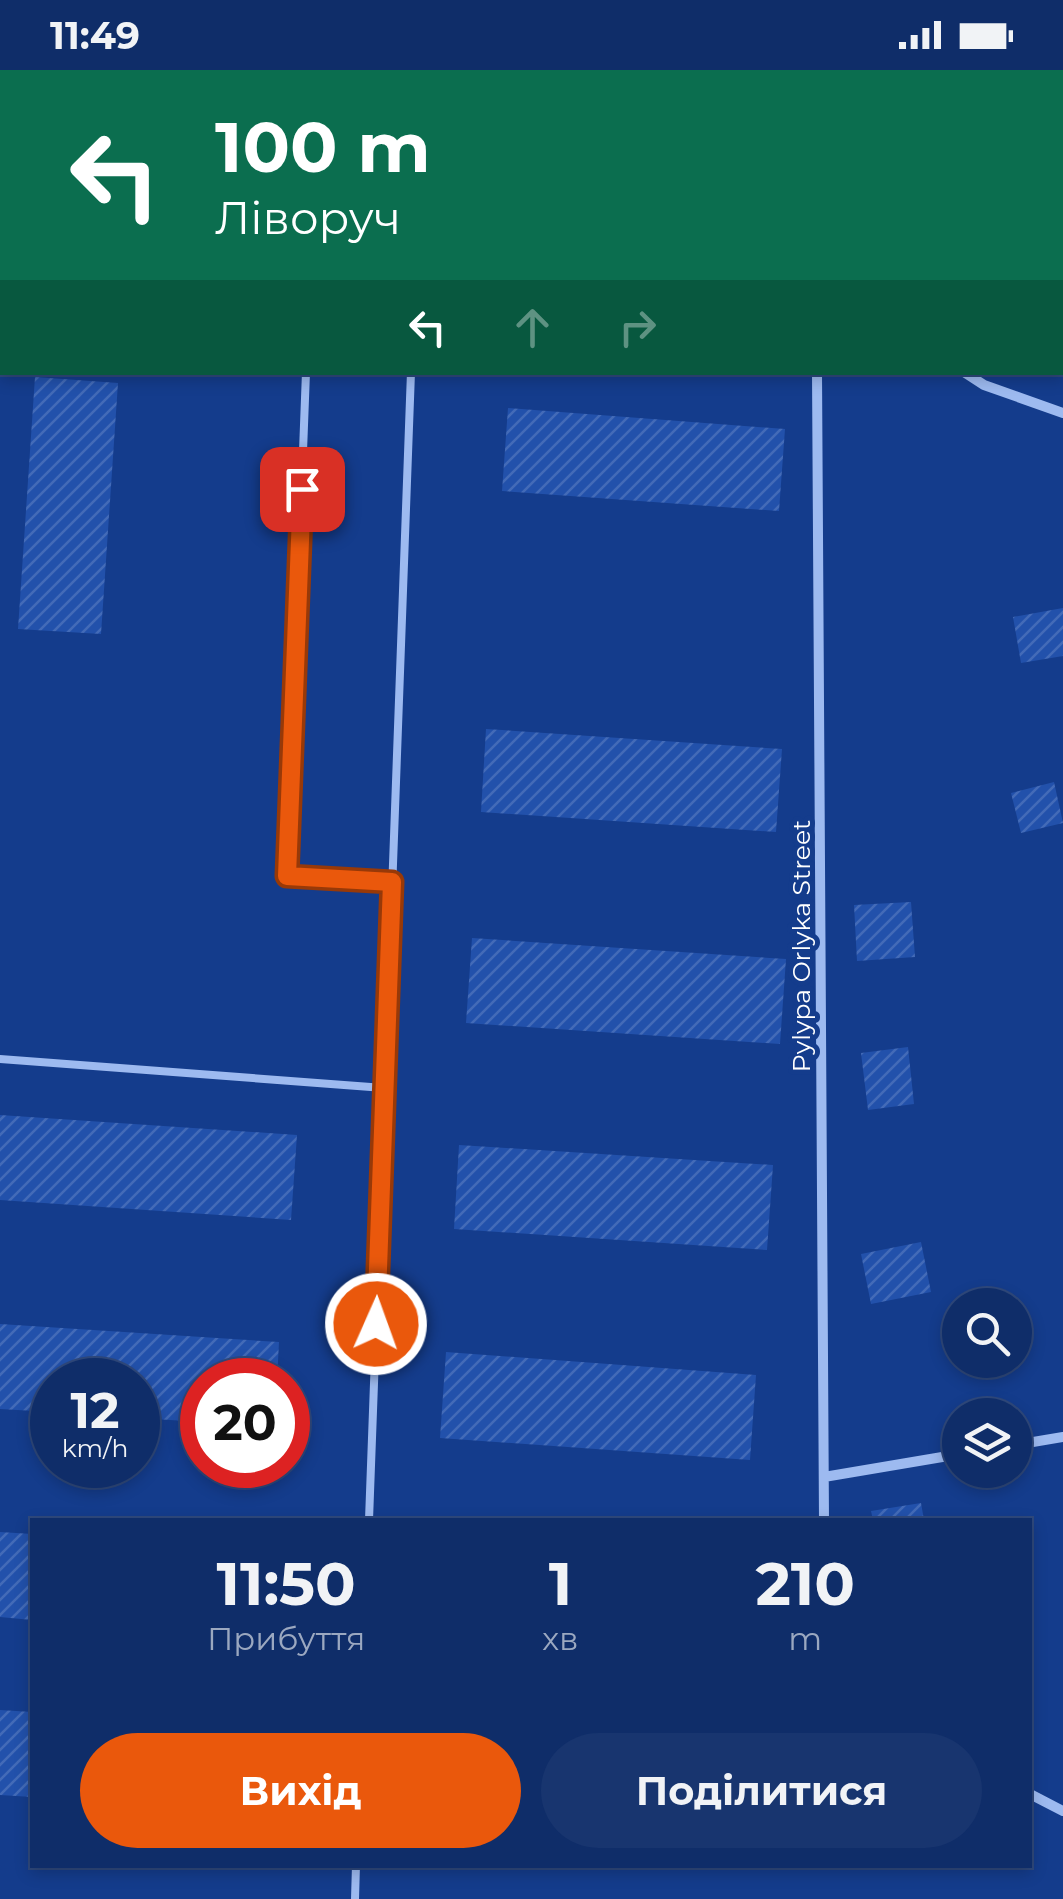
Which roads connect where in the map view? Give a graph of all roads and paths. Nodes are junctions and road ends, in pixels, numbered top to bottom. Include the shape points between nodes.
1 (306, 375) edge
2 (411, 375) edge
3 (818, 375) edge
4 (968, 375) edge
5 (1063, 413) edge
6 (392, 882) junction
7 (0, 1060) edge
8 (384, 1088) junction
9 (1063, 1437) edge
10 (1032, 1442) edge
11 (942, 1457) edge
12 (824, 1477) junction
13 (368, 1518) edge
14 (824, 1518) edge
15 (1032, 1795) edge
16 (1063, 1811) edge
17 (356, 1868) edge
18 (355, 1899) edge

1 - 6 lane via 287,876
2 - 6 lane
3 - 12 street, Pylypa Orlyka Street
4 - 5 street
6 - 8 lane
7 - 8 lane
8 - 13 lane
9 - 10 street
11 - 12 street
12 - 14 street, Pylypa Orlyka Street
15 - 16 street
17 - 18 lane

